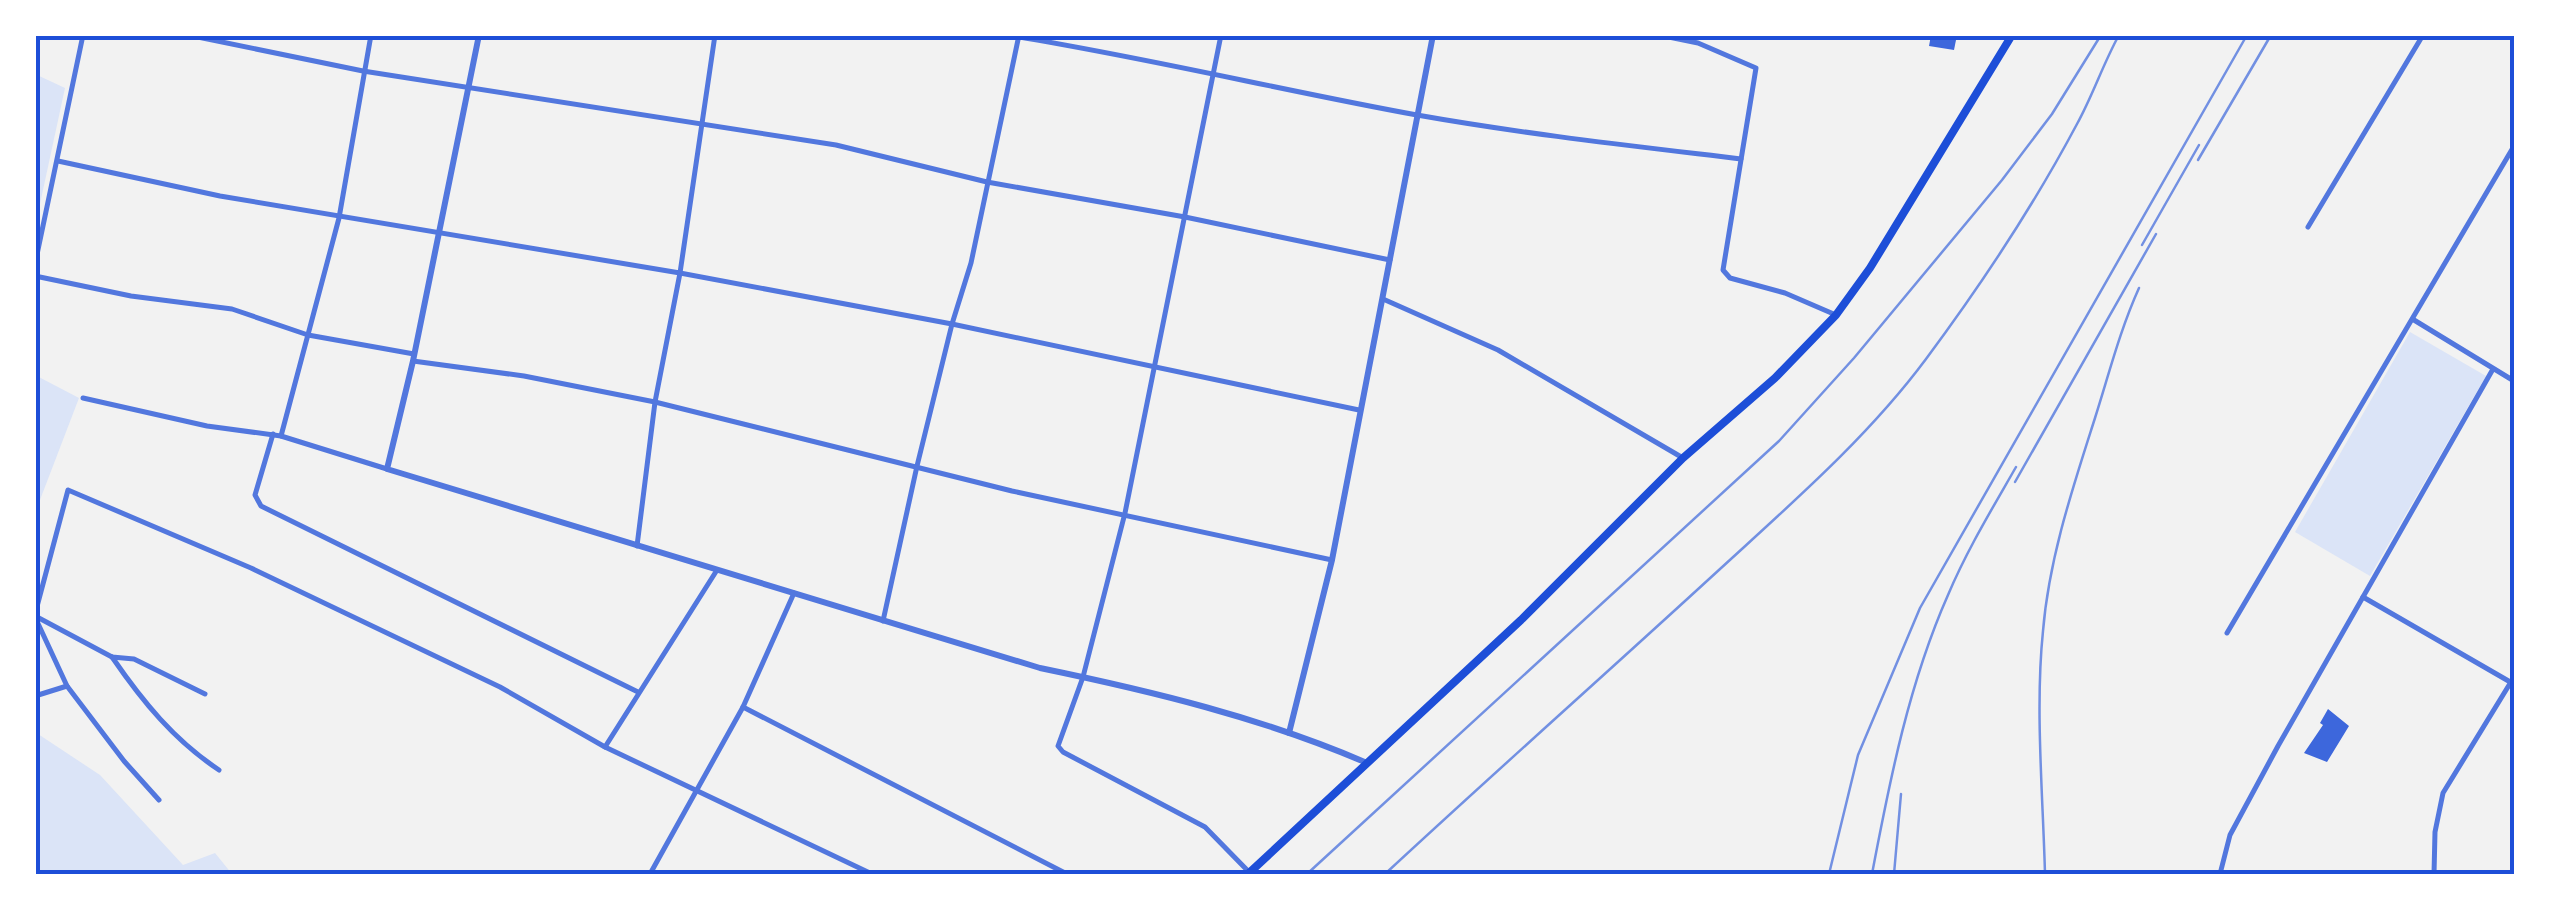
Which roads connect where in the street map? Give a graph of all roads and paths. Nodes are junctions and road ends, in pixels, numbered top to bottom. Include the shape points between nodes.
1 (83, 35) edge
2 (188, 35) edge
3 (371, 35) edge
4 (479, 35) edge
5 (715, 35) edge
6 (1007, 35) edge
7 (1221, 35) edge
8 (1432, 35) edge
9 (1659, 35) edge
10 (2012, 35) edge
11 (2423, 35) edge
12 (1019, 36) edge
13 (364, 71) junction
14 (1213, 72) junction
15 (467, 86) junction
16 (1417, 115) junction
17 (702, 122) junction
18 (2514, 146) edge
19 (1741, 158) junction
20 (58, 162) junction
21 (987, 182) junction
22 (1185, 217) junction
23 (339, 218) junction
24 (2308, 226) dead end
25 (440, 232) junction
26 (1390, 260) junction
27 (35, 264) edge
28 (680, 273) junction
29 (35, 276) edge
30 (1383, 300) junction
31 (1836, 315) junction
32 (2414, 320) junction
33 (952, 324) junction
34 (308, 335) junction
35 (413, 358) junction
36 (1156, 366) junction
37 (2494, 369) junction
38 (2514, 381) edge
39 (82, 398) dead end
40 (655, 402) junction
41 (1358, 410) junction
42 (277, 435) junction
43 (1682, 458) junction
44 (916, 466) junction
45 (386, 469) junction
46 (1125, 513) junction
47 (637, 546) junction
48 (1332, 560) junction
49 (717, 570) junction
50 (794, 593) junction
51 (2363, 597) junction
52 (35, 616) edge
53 (884, 620) junction
54 (2227, 633) dead end
55 (112, 658) junction
56 (1083, 677) junction
57 (2513, 681) edge
58 (67, 686) junction
59 (638, 692) junction
60 (205, 694) dead end
61 (35, 696) edge
62 (743, 707) junction
63 (1289, 733) junction
64 (605, 747) junction
65 (1367, 763) junction
66 (219, 770) dead end
67 (698, 790) junction
68 (160, 800) dead end
69 (1249, 873) edge
70 (650, 874) edge
71 (872, 874) edge
72 (1067, 874) edge
73 (2220, 874) edge
74 (2434, 874) edge

1 - 20 street
2 - 13 street
3 - 13 street
4 - 15 street
5 - 17 street
6 - 12 street
7 - 14 street
8 - 16 street
9 - 19 street via 1756,68
10 - 31 main road
11 - 24 street
12 - 14 street
12 - 21 street
13 - 15 street
13 - 23 street
14 - 16 street
14 - 22 street
15 - 17 street
15 - 25 street
16 - 19 street
16 - 26 street
17 - 21 street via 836,145
17 - 28 street
18 - 32 street
19 - 31 street via 1723,270
20 - 23 street
20 - 27 street
21 - 22 street
21 - 33 street
22 - 26 street
22 - 36 street
23 - 25 street
23 - 34 street
25 - 28 street
25 - 35 street
26 - 30 street
28 - 33 street
28 - 40 street
29 - 34 street via 232,309
30 - 41 street
30 - 43 street via 1498,350
31 - 43 main road
32 - 37 street
32 - 54 street
33 - 36 street
33 - 44 street
34 - 35 street
34 - 42 street
35 - 40 street
35 - 45 street
36 - 41 street
36 - 46 street
37 - 38 street
37 - 51 street
39 - 42 street
40 - 44 street
40 - 47 street
41 - 48 street
42 - 45 street
42 - 59 street via 255,495 261,506
43 - 65 main road
44 - 46 street
44 - 53 street
45 - 47 street
46 - 48 street
46 - 56 street
47 - 49 street
48 - 63 street
49 - 50 street
49 - 59 street
50 - 53 street
50 - 62 street
51 - 57 street
51 - 73 street via 2230,835
52 - 55 street
52 - 58 street
52 - 64 street via 68,490 252,568 500,687
53 - 56 street
55 - 60 street via 134,659
55 - 66 street via 186,748
56 - 63 street
56 - 69 street via 1060,750 1206,827
57 - 74 street via 2443,794
58 - 61 street
58 - 68 street
59 - 64 street
62 - 67 street
62 - 72 street
63 - 65 street
64 - 67 street
65 - 69 main road
67 - 70 street
67 - 71 street

